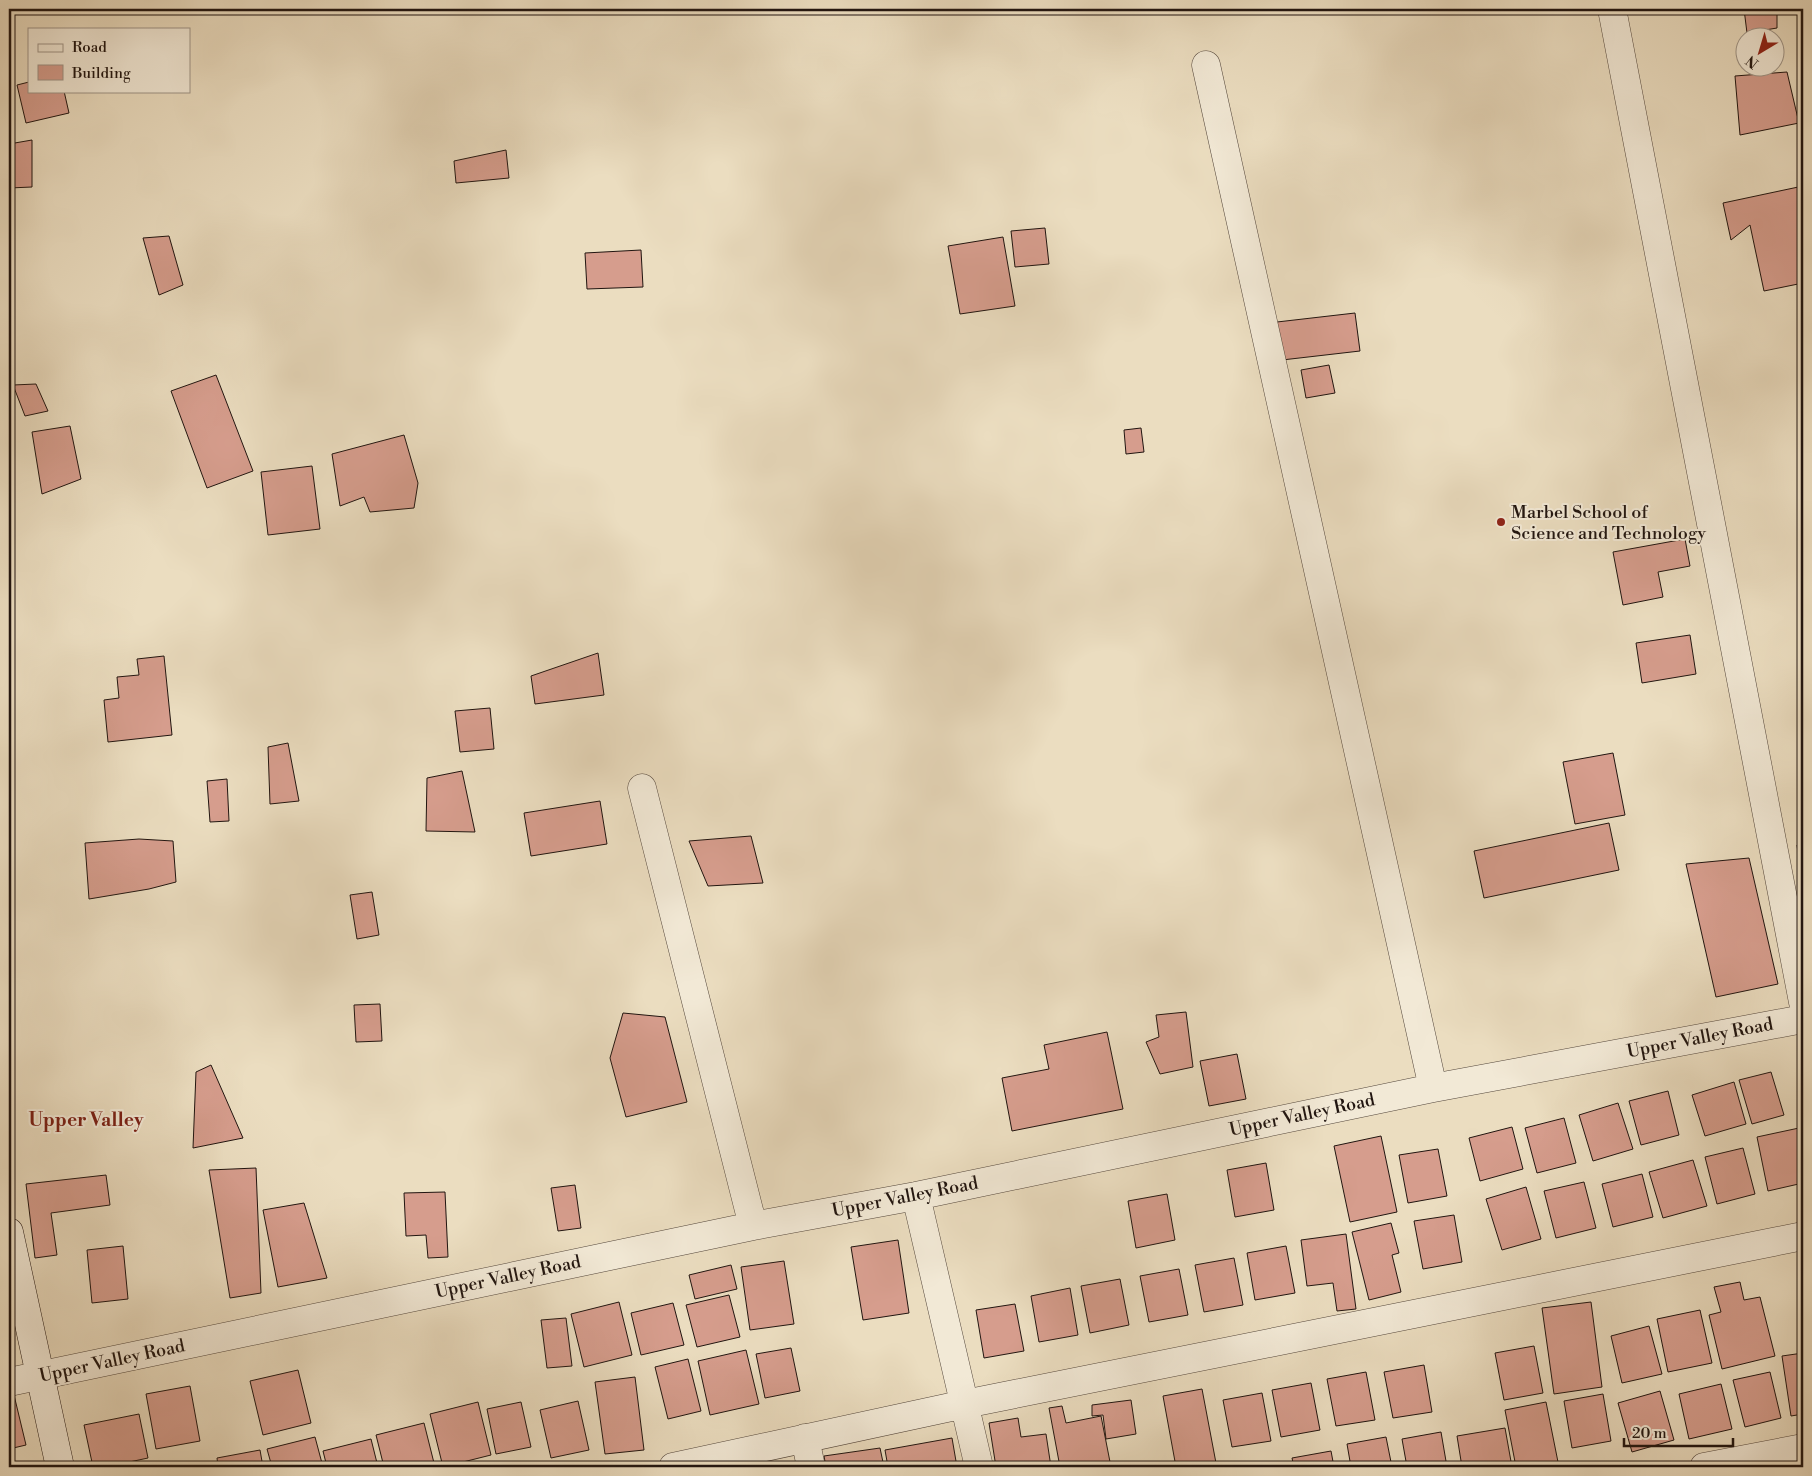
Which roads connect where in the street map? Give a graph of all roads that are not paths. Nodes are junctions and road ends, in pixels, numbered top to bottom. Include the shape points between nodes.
1 (1612, 9) edge
2 (1206, 65) dead end
3 (642, 788) dead end
4 (1803, 1002) edge
5 (1803, 1019) edge
6 (1433, 1088) junction
7 (916, 1196) junction
8 (753, 1226) junction
9 (9, 1232) edge
10 (1803, 1236) edge
11 (39, 1376) junction
12 (9, 1382) edge
13 (965, 1404) junction
14 (805, 1438) junction
15 (1803, 1448) edge
16 (60, 1467) edge
17 (673, 1467) edge
18 (811, 1467) edge
19 (979, 1467) edge
20 (1704, 1467) edge

1 - 4 street
2 - 6 street
3 - 8 street
5 - 6 street, Upper Valley Road
6 - 7 street, Upper Valley Road
7 - 8 street, Upper Valley Road
7 - 13 street
8 - 11 street, Upper Valley Road
9 - 11 street
10 - 13 street
11 - 12 street, Upper Valley Road
11 - 16 street
13 - 14 street
13 - 19 street
14 - 17 street
14 - 18 street
15 - 20 street

